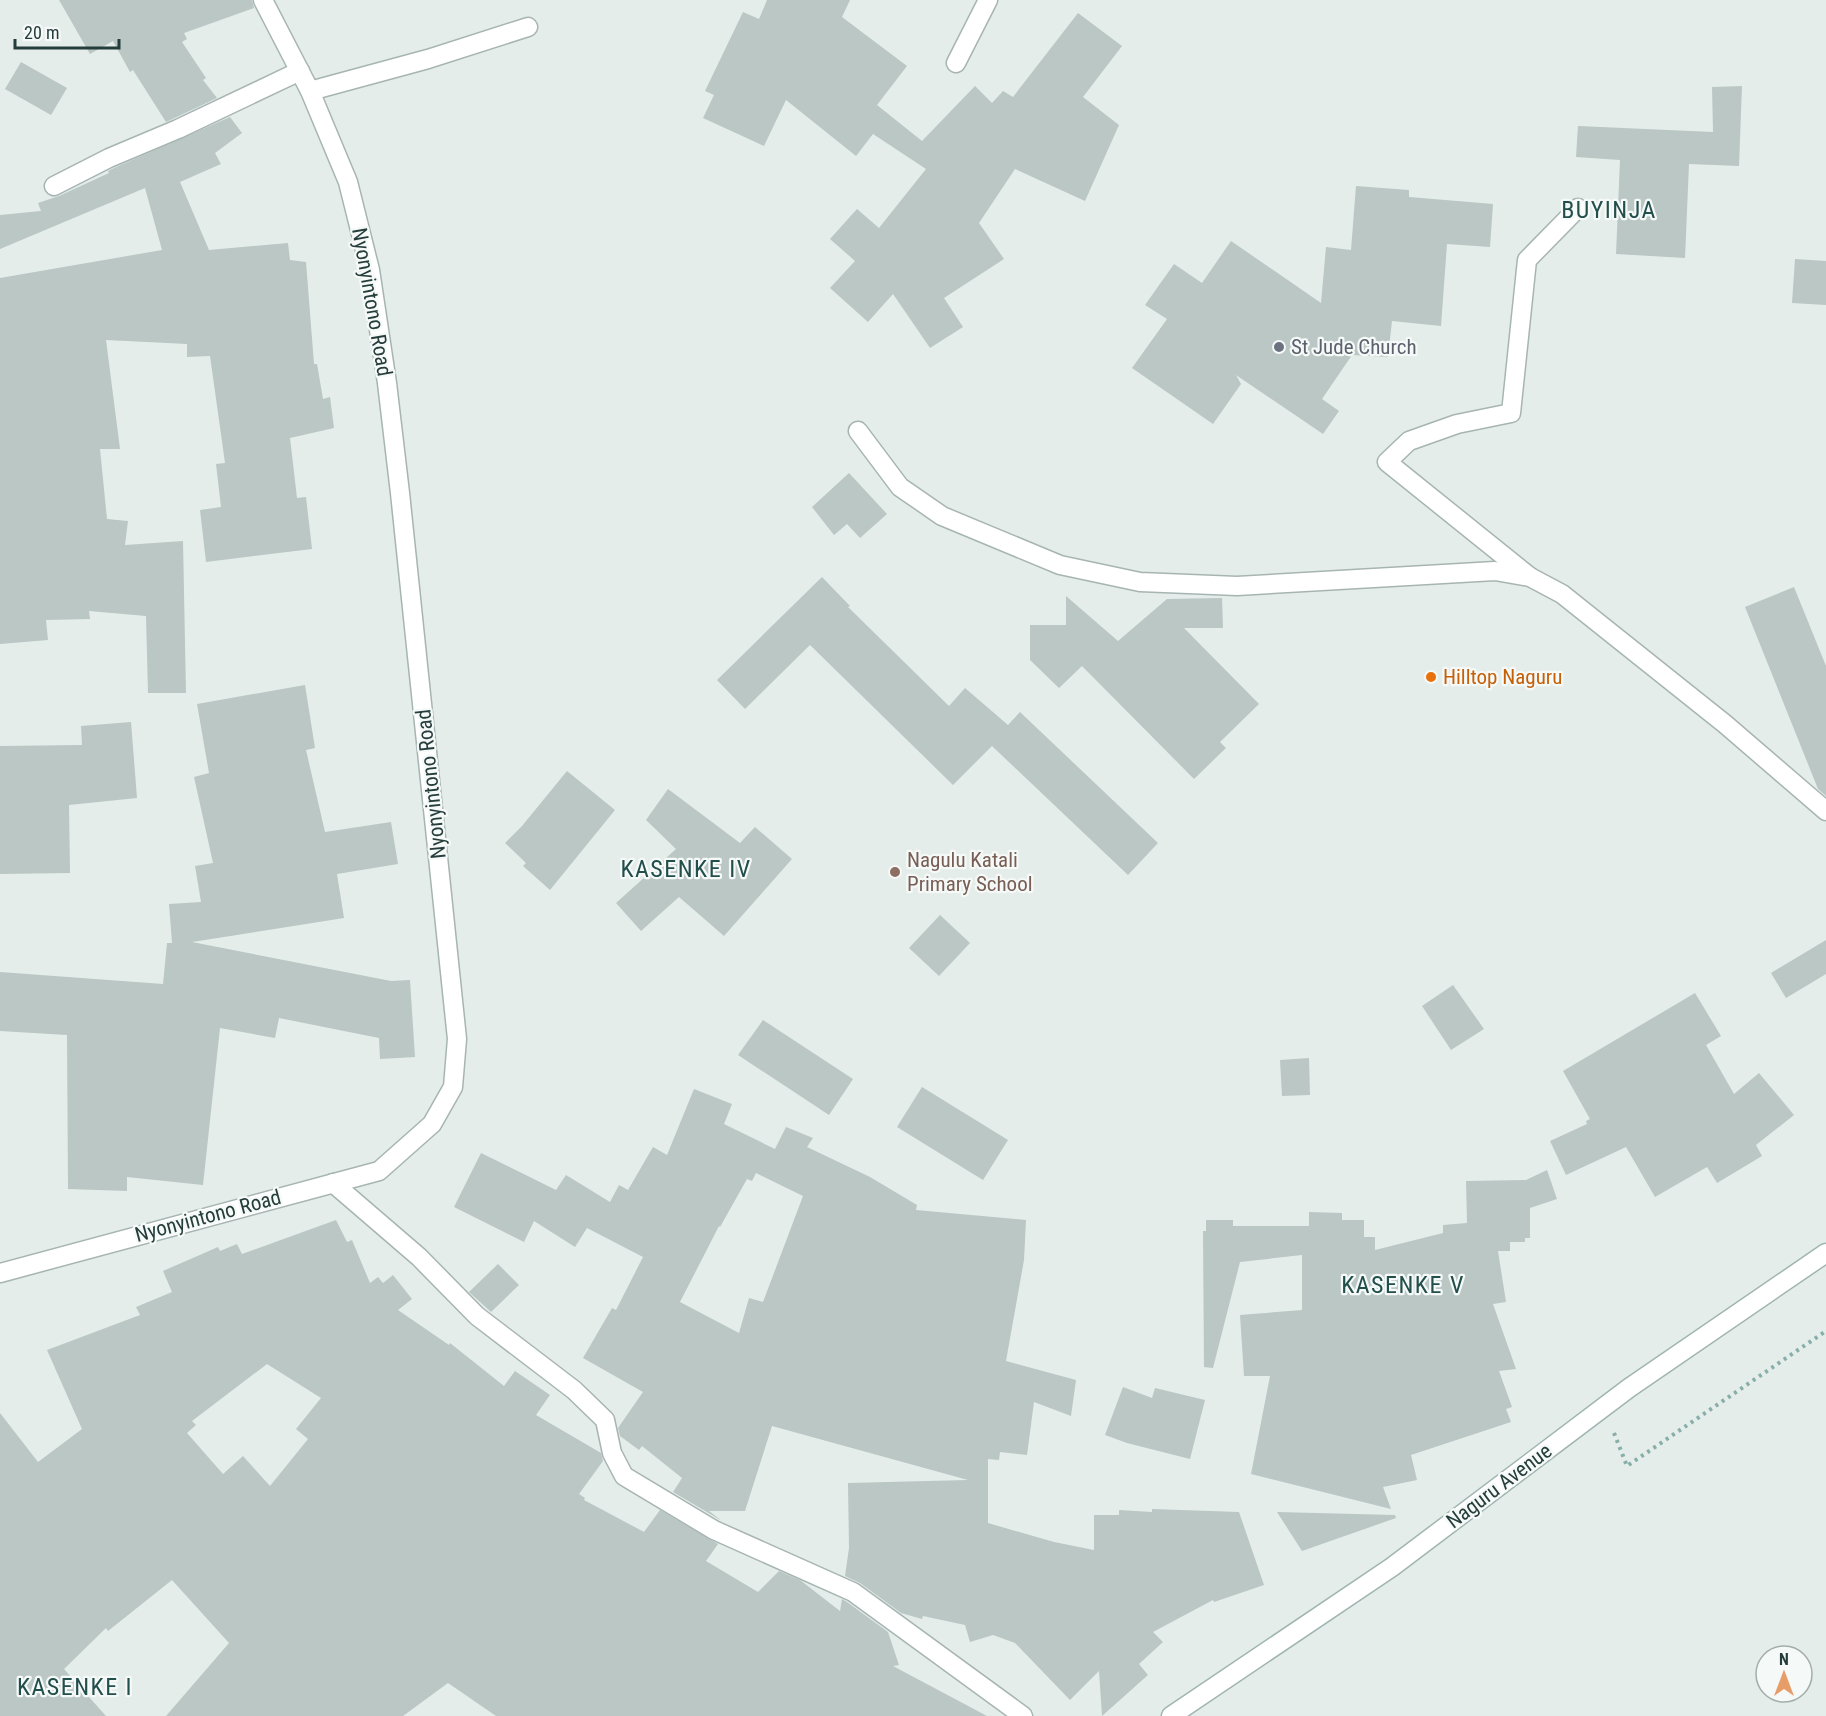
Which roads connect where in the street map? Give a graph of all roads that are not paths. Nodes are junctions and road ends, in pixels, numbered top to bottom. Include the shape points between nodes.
1 (263, 0) edge
2 (988, 0) edge
3 (528, 27) dead end
4 (956, 63) dead end
5 (300, 71) junction
6 (310, 91) junction
7 (54, 186) dead end
8 (1578, 207) dead end
9 (858, 431) dead end
10 (1530, 577) junction
11 (1826, 811) edge
12 (333, 1183) junction
13 (1826, 1253) edge
14 (0, 1273) edge
15 (1023, 1716) edge
16 (1171, 1716) edge

1 - 5 street, Nyonyintono Road
2 - 4 street
3 - 6 street
5 - 6 street, Nyonyintono Road
5 - 7 street
6 - 12 street, Nyonyintono Road via 348,182 372,282 400,493 457,1039 453,1087 432,1124 379,1171
8 - 10 street via 1527,260 1511,413 1457,424 1409,441 1387,462
9 - 10 street via 900,488 942,516 1060,565 1140,582 1237,586 1495,571
10 - 11 street via 1571,601
12 - 14 street, Nyonyintono Road
12 - 15 street via 419,1257 477,1316 574,1390 605,1420 612,1454 624,1476 714,1530 853,1592
13 - 16 street, Naguru Avenue via 1604,1407 1392,1567

